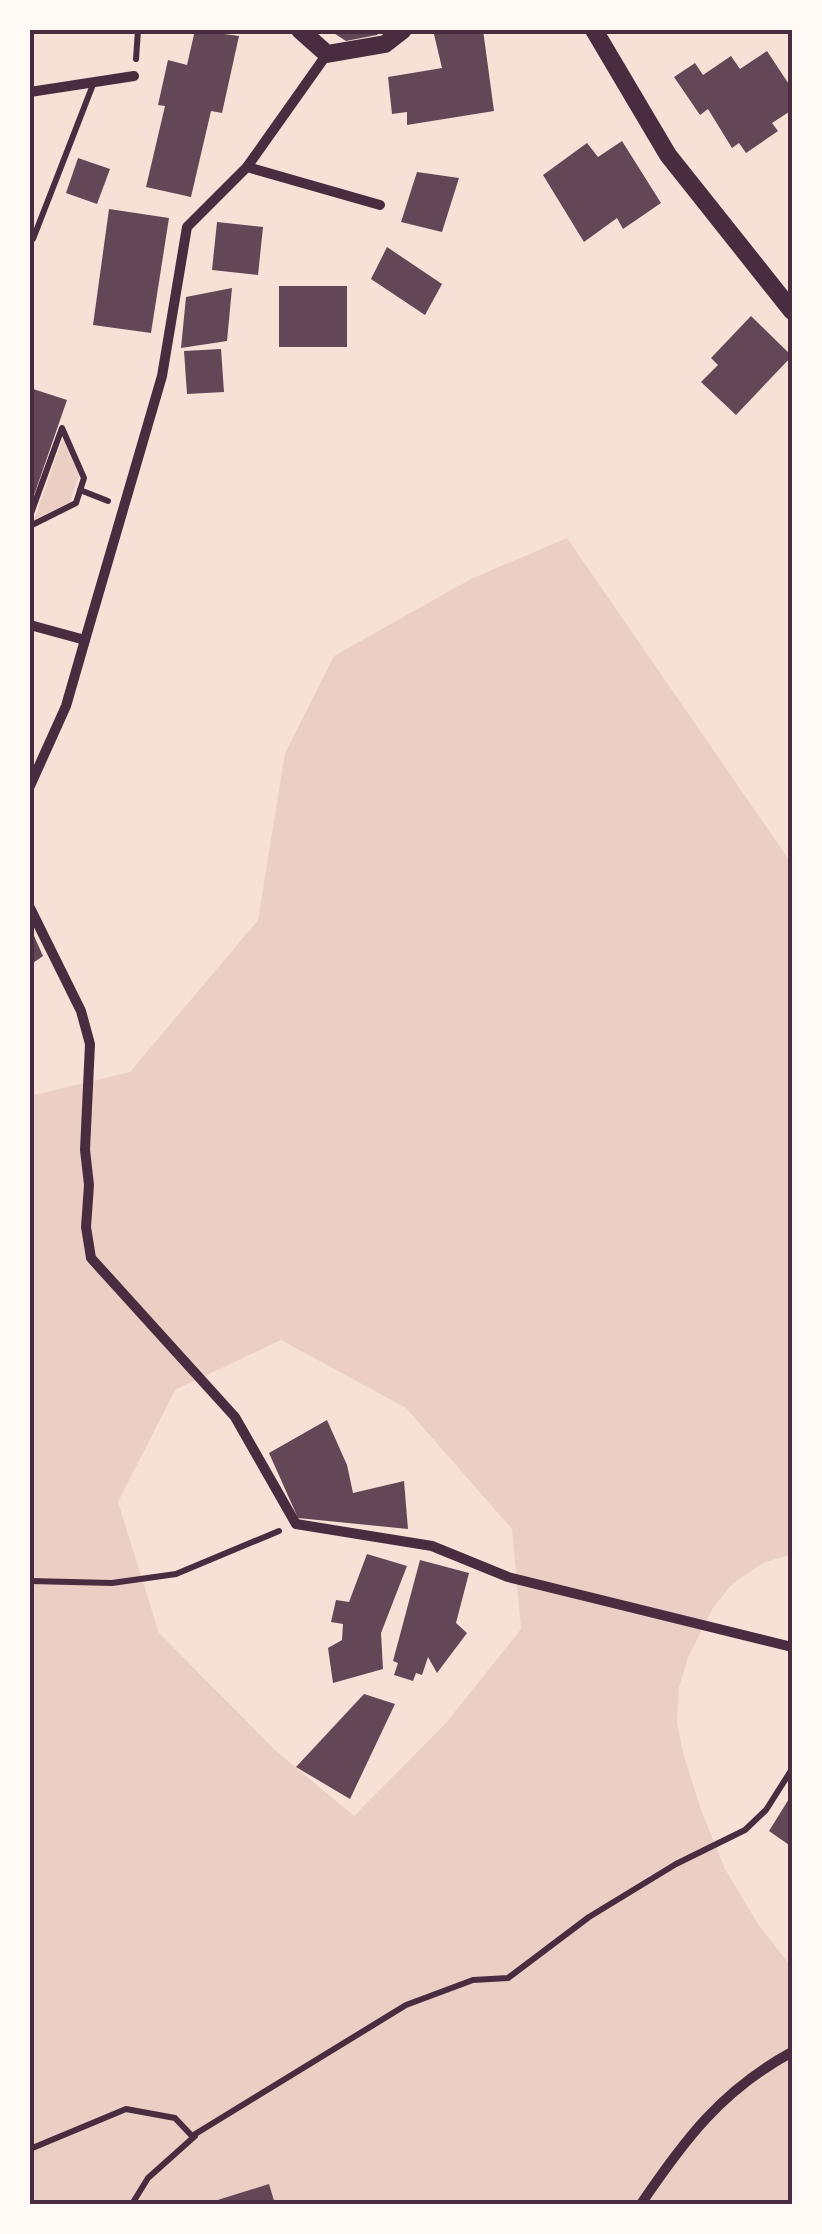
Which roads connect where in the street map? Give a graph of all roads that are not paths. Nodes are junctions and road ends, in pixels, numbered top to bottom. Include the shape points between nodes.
1 (300, 30) edge
2 (403, 30) edge
3 (594, 30) edge
4 (326, 54) junction
5 (134, 76) dead end
6 (94, 82) junction
7 (30, 92) edge
8 (247, 167) junction
9 (380, 205) dead end
10 (30, 240) edge
11 (792, 311) edge
12 (30, 625) edge
13 (84, 640) junction
14 (30, 786) edge
15 (30, 908) edge
16 (792, 1646) edge
17 (792, 2052) edge
18 (641, 2204) edge

1 - 4 street
2 - 4 street via 385,44
3 - 11 street via 668,155
4 - 8 street
5 - 6 street
6 - 7 street
6 - 10 lane
8 - 9 street
8 - 13 street via 187,228 162,376
12 - 13 street
13 - 14 street via 66,706
15 - 16 street via 81,1011 90,1044 85,1150 91,1258 234,1417 296,1524 432,1546 508,1577
17 - 18 street via 716,2104

